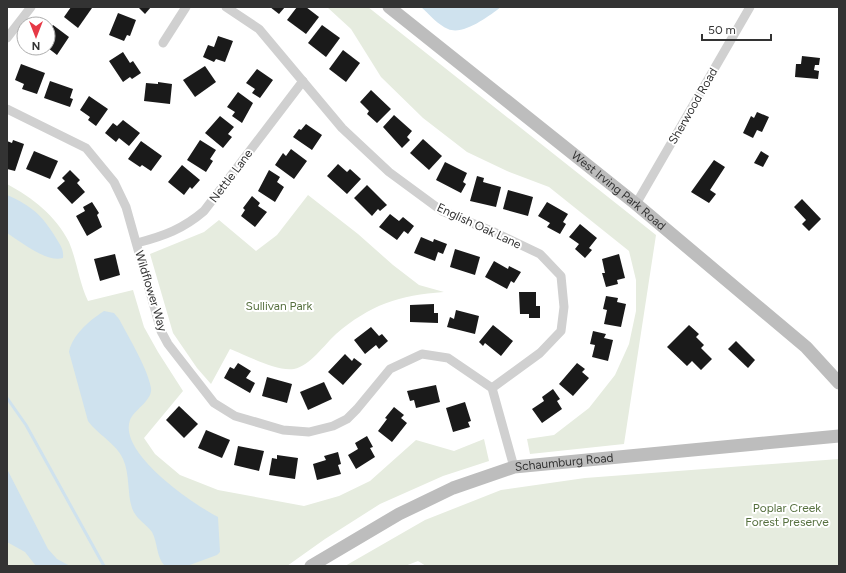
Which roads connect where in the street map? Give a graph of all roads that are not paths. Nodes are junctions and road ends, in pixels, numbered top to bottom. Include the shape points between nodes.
1 (32, 7) edge
2 (186, 7) edge
3 (226, 7) edge
4 (389, 7) edge
5 (750, 7) edge
6 (7, 38) edge
7 (163, 43) dead end
8 (303, 81) junction
9 (7, 109) edge
10 (636, 204) junction
11 (137, 243) junction
12 (839, 383) edge
13 (492, 388) junction
14 (837, 435) edge
15 (514, 467) junction
16 (311, 566) edge

1 - 6 street
2 - 7 street
3 - 8 street, English Oak Lane via 259,29
4 - 10 main road, West Irving Park Road
5 - 10 street, Sherwood Road
8 - 11 street, Nettle Lane via 204,212 189,224 165,235
8 - 13 street, English Oak Lane via 342,128 389,172 442,212 494,232 540,254 561,276 564,307 561,331 540,353
9 - 11 street, Wildflower Way via 86,148 114,182 126,207
10 - 12 main road, West Irving Park Road via 806,347
11 - 13 street, Wildflower Way via 168,344 214,403 235,416 297,432 321,430 347,418 390,369 422,354 448,358
13 - 15 street
14 - 15 main road, Schaumburg Road
15 - 16 main road, Schaumburg Road via 453,488 399,514

